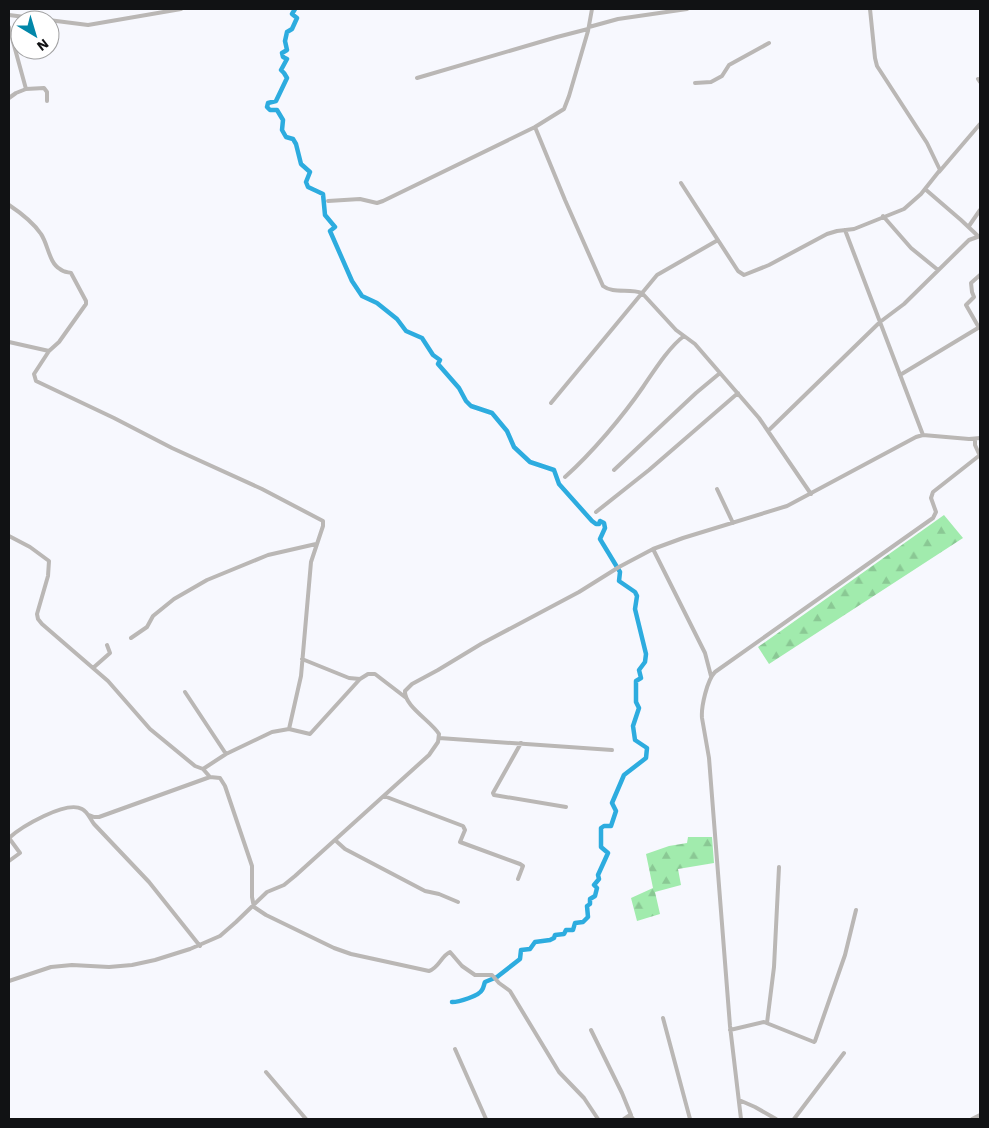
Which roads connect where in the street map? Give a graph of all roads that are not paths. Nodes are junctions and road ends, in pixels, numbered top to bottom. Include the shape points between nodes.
1 (180, 9) edge
2 (592, 9) edge
3 (687, 9) edge
4 (870, 9) edge
5 (9, 15) edge
6 (9, 27) edge
7 (588, 28) junction
8 (769, 43) dead end
9 (417, 78) dead end
10 (695, 83) dead end
11 (26, 89) junction
12 (9, 98) edge
13 (47, 101) dead end
14 (980, 124) edge
15 (535, 127) junction
16 (939, 172) junction
17 (681, 183) dead end
18 (925, 189) junction
19 (328, 201) dead end
20 (9, 205) edge
21 (980, 210) edge
22 (884, 216) junction
23 (969, 226) junction
24 (845, 230) junction
25 (979, 236) edge
26 (718, 240) junction
27 (938, 270) junction
28 (980, 275) edge
29 (642, 292) junction
30 (880, 322) junction
31 (684, 336) junction
32 (9, 342) edge
33 (49, 351) junction
34 (720, 374) junction
35 (900, 375) junction
36 (738, 394) junction
37 (551, 403) dead end
38 (768, 431) junction
39 (922, 435) junction
40 (978, 439) edge
41 (980, 455) edge
42 (614, 470) dead end
43 (565, 477) dead end
44 (717, 489) dead end
45 (811, 494) junction
46 (596, 512) dead end
47 (733, 523) junction
48 (9, 536) edge
49 (316, 544) junction
50 (653, 549) junction
51 (131, 638) dead end
52 (107, 645) dead end
53 (302, 659) junction
54 (93, 668) junction
55 (711, 676) junction
56 (360, 679) junction
57 (185, 692) dead end
58 (405, 696) junction
59 (289, 729) junction
60 (439, 738) junction
61 (520, 744) junction
62 (612, 750) dead end
63 (226, 754) junction
64 (203, 769) junction
65 (210, 777) junction
66 (384, 796) junction
67 (566, 807) dead end
68 (89, 815) junction
69 (9, 838) edge
70 (335, 840) junction
71 (9, 862) edge
72 (779, 866) dead end
73 (518, 879) dead end
74 (458, 902) dead end
75 (253, 904) junction
76 (856, 910) dead end
77 (200, 946) junction
78 (9, 981) edge
79 (663, 1018) dead end
80 (766, 1023) junction
81 (591, 1030) dead end
82 (730, 1030) junction
83 (455, 1049) dead end
84 (844, 1053) dead end
85 (266, 1072) dead end
86 (739, 1100) junction
87 (980, 1115) edge
88 (632, 1117) edge
89 (306, 1119) edge
90 (486, 1119) edge
91 (598, 1119) edge
92 (624, 1119) edge
93 (690, 1119) edge
94 (740, 1119) edge
95 (776, 1119) edge
96 (794, 1119) edge
97 (972, 1119) edge

1 - 5 street via 88,25
2 - 7 street
3 - 7 street via 618,19
4 - 16 street via 877,66 927,142
6 - 11 street
7 - 9 street
7 - 15 street via 566,106
8 - 10 street via 729,65 722,76 711,82
11 - 12 street
11 - 13 street via 44,88
14 - 16 street
15 - 19 street via 383,201 377,203 360,198
15 - 29 street via 603,286
16 - 18 street
17 - 26 street
18 - 22 street via 904,210
18 - 23 street
20 - 33 street via 38,230 57,267 72,274 86,301 72,325
21 - 23 street
22 - 24 street
22 - 27 street via 911,248
23 - 25 street
24 - 26 street via 827,234 744,275
24 - 30 street
25 - 27 street via 969,240
26 - 29 street via 657,275
27 - 30 street via 904,304
28 - 35 street via 971,283 974,297 966,305 978,328
29 - 31 street
29 - 37 street
30 - 35 street
30 - 38 street
31 - 34 street via 696,344
31 - 43 street via 611,428
32 - 33 street
33 - 49 street via 34,374 38,382 319,518 323,524
34 - 36 street
34 - 42 street
35 - 39 street
36 - 38 street
36 - 46 street
38 - 45 street
39 - 40 street
39 - 45 street
40 - 41 street via 975,446
41 - 55 street via 933,492 934,518
44 - 47 street
45 - 47 street via 786,506
47 - 50 street
48 - 54 street via 49,561 37,614 39,621
49 - 51 street via 268,555 207,580 174,599 153,616 147,627
49 - 53 street via 309,574
50 - 55 street via 705,653
50 - 58 street via 412,684
52 - 54 street via 110,653
53 - 56 street via 349,678
53 - 59 street
54 - 64 street via 150,729
55 - 82 street via 701,712 709,758
56 - 58 street via 375,674
56 - 59 street via 311,733
57 - 63 street
58 - 60 street via 438,731
59 - 63 street via 272,732
60 - 61 street
60 - 66 street via 429,755
61 - 62 street
61 - 67 street via 494,795
63 - 64 street
64 - 65 street
65 - 68 street via 99,817
65 - 75 street via 220,778 225,786 252,866
66 - 70 street
66 - 73 street via 463,826 465,830 460,842 520,864
68 - 69 street via 79,808 67,808 33,821
68 - 77 street
69 - 71 street via 20,853
70 - 74 street via 345,849 425,891
70 - 75 street via 290,880
72 - 80 street via 774,967
75 - 77 street via 226,931
75 - 91 street via 266,915 346,952 429,971 450,952 473,974 490,974 510,991 559,1072 584,1098
76 - 80 street via 845,955 815,1041
77 - 78 street via 132,965 58,966
79 - 93 street
80 - 82 street
81 - 88 street
82 - 86 street
83 - 90 street
84 - 96 street
85 - 89 street
86 - 94 street
86 - 95 street
87 - 97 street
88 - 92 street

